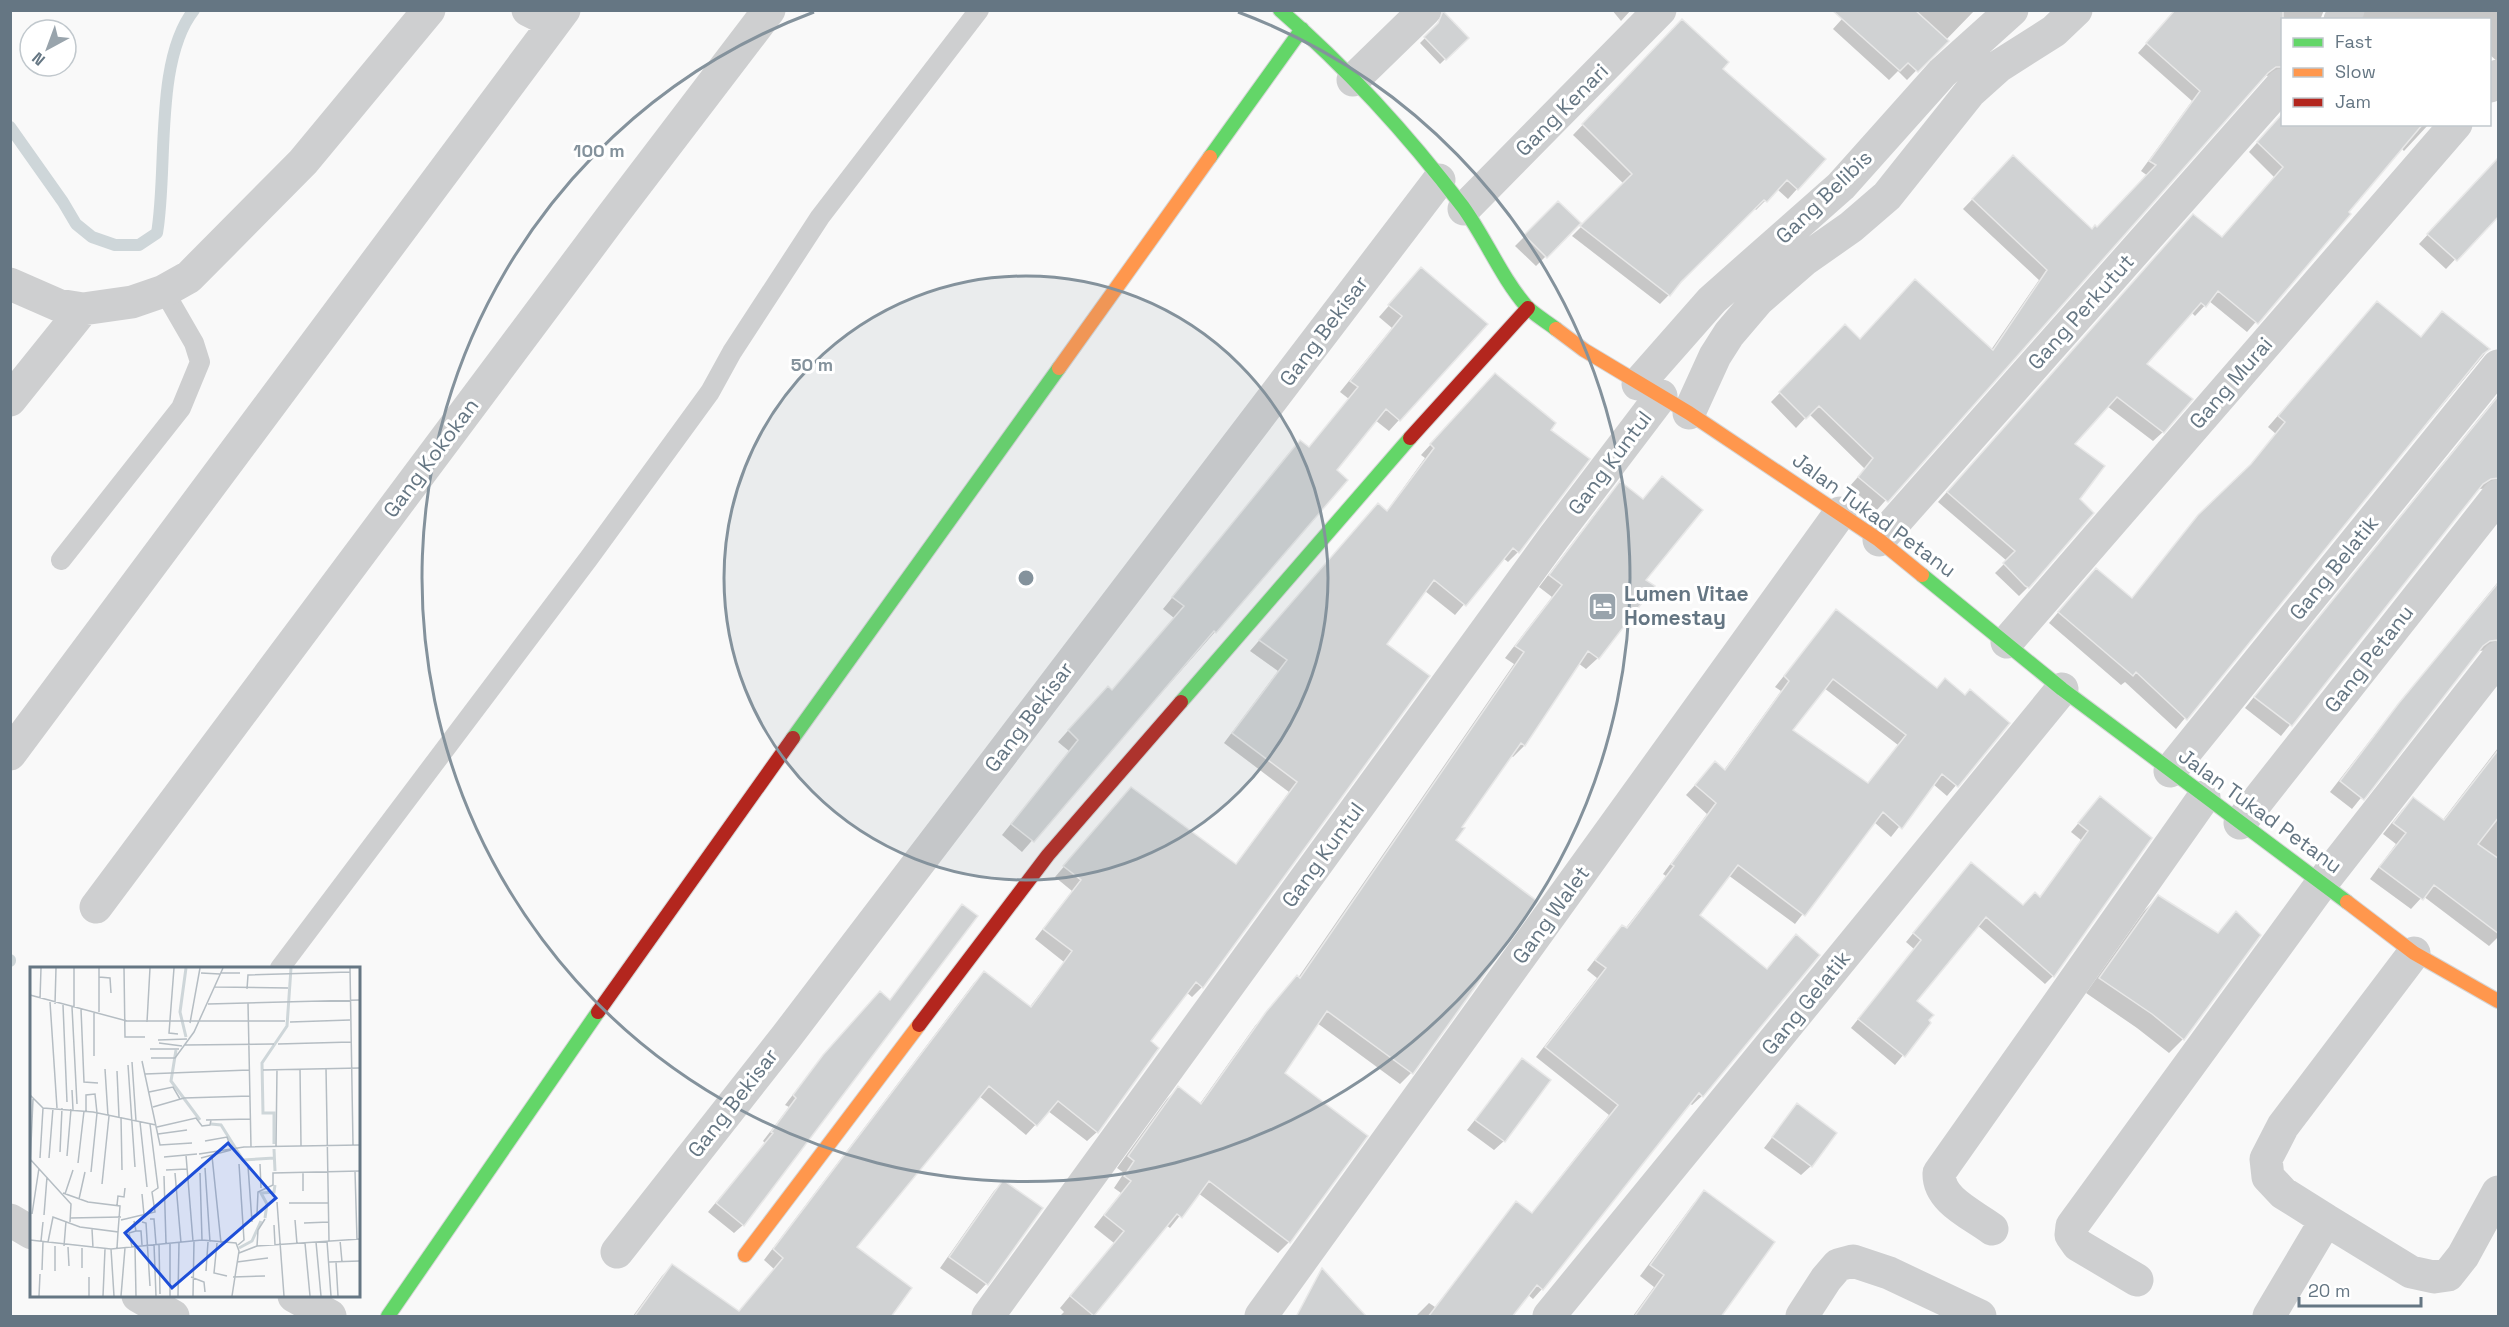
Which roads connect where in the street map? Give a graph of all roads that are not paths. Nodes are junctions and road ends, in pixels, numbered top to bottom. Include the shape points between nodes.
1 (429, 10) edge
2 (769, 10) edge
3 (979, 10) edge
4 (1280, 10) edge
5 (1425, 10) edge
6 (1660, 10) edge
7 (2012, 10) edge
8 (2076, 10) edge
9 (549, 15) edge
10 (1302, 29) junction
11 (1353, 80) junction
12 (2281, 87) edge
13 (2454, 126) edge
14 (1439, 180) junction
15 (1464, 209) junction
16 (10, 284) edge
17 (164, 291) junction
18 (1528, 308) junction
19 (83, 309) junction
20 (2499, 366) edge
21 (1650, 390) junction
22 (10, 400) edge
23 (1689, 413) junction
24 (2499, 496) edge
25 (1840, 513) junction
26 (1879, 540) junction
27 (61, 560) dead end
28 (2007, 642) junction
29 (2499, 658) edge
30 (2062, 689) junction
31 (10, 754) edge
32 (2170, 771) junction
33 (2204, 798) junction
34 (2240, 823) junction
35 (2322, 883) junction
36 (96, 907) dead end
37 (2414, 953) junction
38 (282, 967) edge
39 (2499, 1000) edge
40 (2499, 1192) edge
41 (2326, 1220) junction
42 (1992, 1229) dead end
43 (617, 1252) dead end
44 (745, 1255) dead end
45 (2137, 1280) dead end
46 (140, 1297) edge
47 (296, 1297) edge
48 (173, 1317) edge
49 (330, 1317) edge
50 (388, 1317) edge
51 (988, 1317) edge
52 (1261, 1317) edge
53 (1549, 1317) edge
54 (1802, 1317) edge
55 (1980, 1317) edge
56 (2269, 1317) edge

1 - 17 street via 303,162 189,277
2 - 36 street, Gang Kokokan
3 - 38 lane via 820,217 710,392
4 - 10 street, Jalan Tukad Petanu
5 - 11 street
6 - 15 street, Gang Kenari
7 - 21 street, Gang Belibis via 1942,73 1841,186 1712,300
8 - 23 street via 2054,31 2000,66 1970,92 1887,196 1758,300 1715,356
9 - 31 street
10 - 11 street, Jalan Tukad Petanu
10 - 50 street via 635,958
11 - 14 street, Jalan Tukad Petanu via 1395,124
12 - 26 street, Gang Perkutut
13 - 28 street, Gang Murai
14 - 15 street, Jalan Tukad Petanu
14 - 43 street, Gang Bekisar via 786,1037
15 - 18 street, Jalan Tukad Petanu
16 - 19 street via 58,304
17 - 19 street via 132,302
17 - 27 lane via 194,343 200,362 181,408
18 - 21 street, Jalan Tukad Petanu via 1584,350
18 - 44 street via 1385,466 1048,855
19 - 22 street
20 - 32 street, Gang Belatik
21 - 23 street, Jalan Tukad Petanu
21 - 51 street, Gang Kuntul via 1547,547
23 - 25 street, Jalan Tukad Petanu
24 - 34 street, Gang Petanu
25 - 26 street, Jalan Tukad Petanu
25 - 52 street, Gang Walet
26 - 28 street, Jalan Tukad Petanu
28 - 30 street, Jalan Tukad Petanu
29 - 35 street
30 - 32 street, Jalan Tukad Petanu
30 - 53 street, Gang Gelatik
32 - 33 street, Jalan Tukad Petanu
33 - 34 street, Jalan Tukad Petanu
33 - 42 street via 1939,1173 1938,1184 1944,1195
34 - 35 street, Jalan Tukad Petanu
35 - 37 street, Jalan Tukad Petanu
35 - 45 street via 2072,1226 2071,1235 2078,1245
37 - 39 street, Jalan Tukad Petanu
37 - 41 street via 2283,1126 2266,1159 2268,1177 2283,1193
40 - 41 street via 2448,1275 2434,1277 2411,1272
41 - 56 street
46 - 48 street
47 - 49 street
54 - 55 street via 1838,1265 1853,1260

